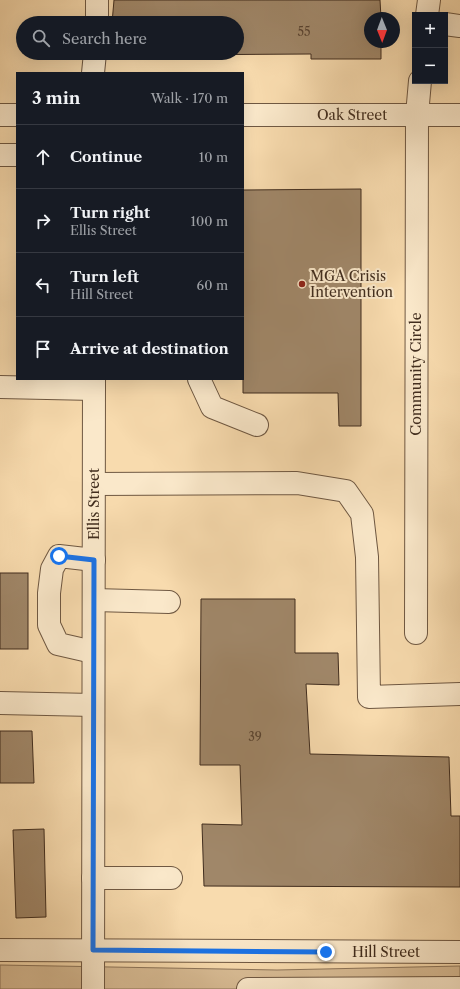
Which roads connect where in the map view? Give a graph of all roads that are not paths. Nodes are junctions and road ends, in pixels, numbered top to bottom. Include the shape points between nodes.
1 (98, 0) edge
2 (429, 0) edge
3 (427, 12) edge
4 (97, 16) edge
5 (448, 24) edge
6 (460, 26) edge
7 (94, 60) edge
8 (93, 72) edge
9 (420, 84) edge
10 (0, 114) edge
11 (16, 115) edge
12 (244, 115) edge
13 (417, 115) junction
14 (460, 115) edge
15 (0, 155) edge
16 (16, 155) edge
17 (199, 380) edge
18 (94, 384) edge
19 (0, 387) edge
20 (257, 425) dead end
21 (94, 484) junction
22 (94, 560) junction
23 (94, 600) junction
24 (170, 602) dead end
25 (416, 633) dead end
26 (93, 652) junction
27 (460, 694) edge
28 (0, 703) edge
29 (94, 705) junction
30 (93, 878) junction
31 (171, 878) dead end
32 (0, 950) edge
33 (93, 950) junction
34 (460, 952) edge
35 (460, 988) edge
36 (93, 989) edge
37 (248, 989) edge

1 - 4 street
2 - 3 street
5 - 6 street
7 - 8 street
9 - 13 street, Community Circle
10 - 11 street
12 - 13 street, Oak Street
13 - 14 street, Oak Street
13 - 25 street, Community Circle
15 - 16 street
17 - 20 street via 212,407
18 - 19 street
18 - 21 street, Ellis Street
21 - 22 street, Ellis Street
21 - 27 street via 297,484 346,491 362,514 367,557 369,697
22 - 23 street, Ellis Street
22 - 26 street via 59,556 52,569 49,593 49,625 58,644
23 - 24 street
23 - 26 street, Ellis Street
26 - 29 street, Ellis Street
28 - 29 street
29 - 30 street, Ellis Street
30 - 31 street
30 - 33 street, Ellis Street
32 - 33 street, Hill Street
33 - 34 street, Hill Street
33 - 36 street, Ellis Street
35 - 37 street

